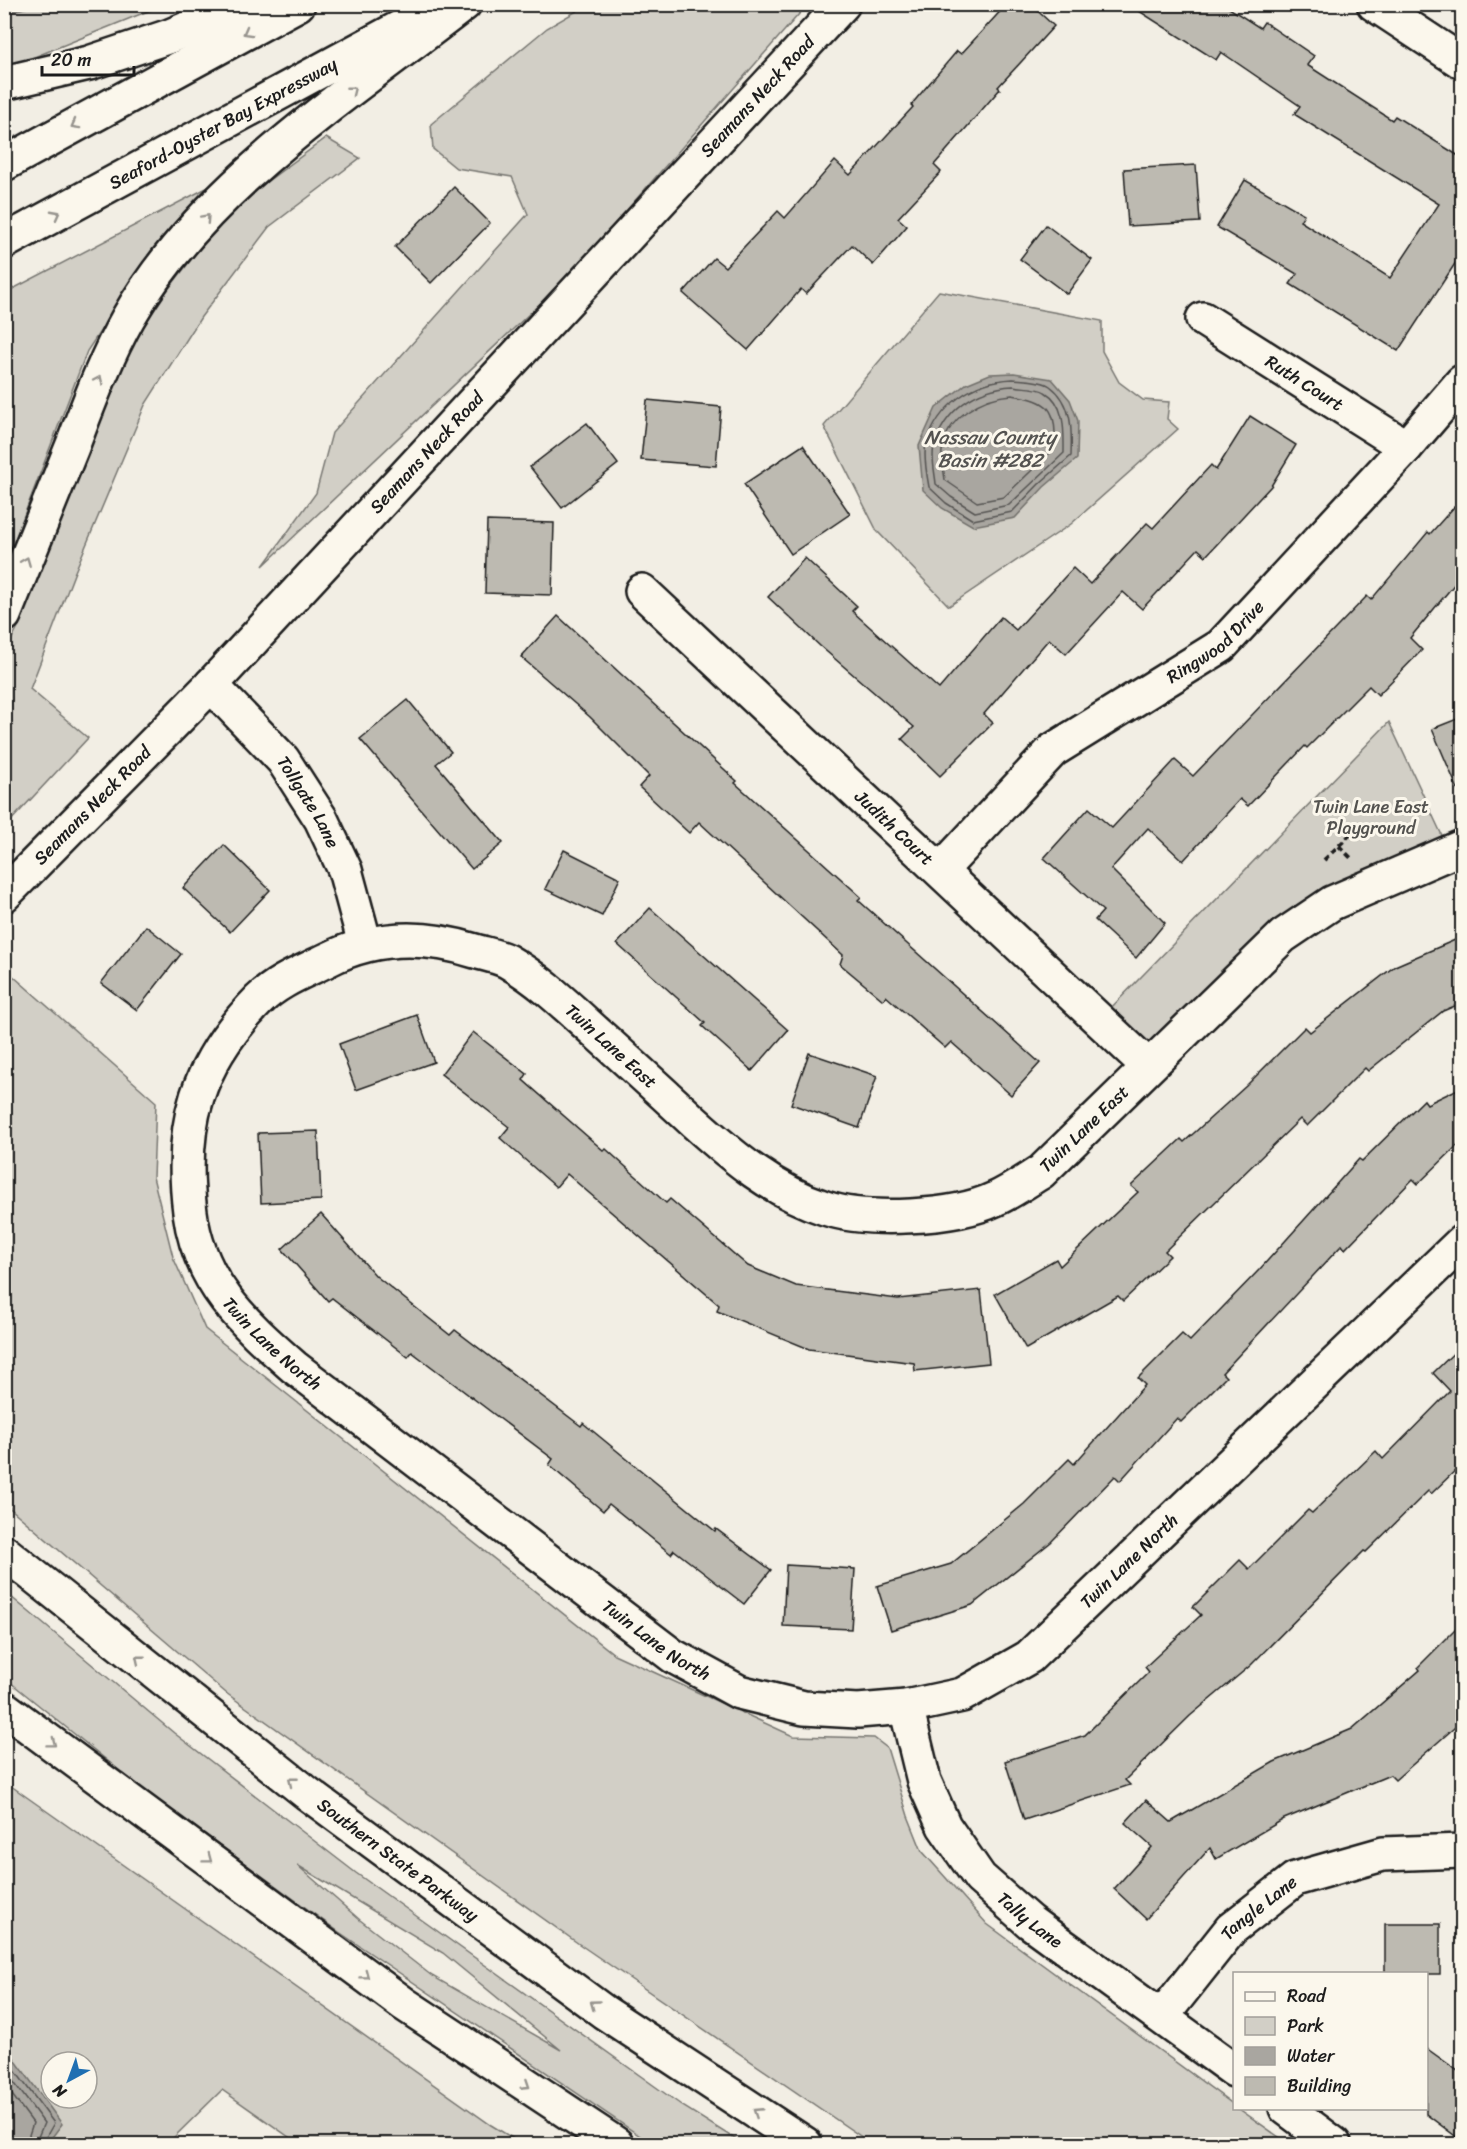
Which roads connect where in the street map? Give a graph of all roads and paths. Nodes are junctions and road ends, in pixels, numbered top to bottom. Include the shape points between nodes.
1 (245, 4) edge
2 (298, 4) edge
3 (442, 4) edge
4 (464, 4) edge
5 (843, 4) edge
6 (1374, 4) edge
7 (1462, 62) edge
8 (4, 83) edge
9 (4, 164) edge
10 (4, 242) edge
11 (1203, 320) dead end
12 (1462, 382) edge
13 (1406, 447) junction
14 (642, 591) dead end
15 (4, 615) edge
16 (211, 685) junction
17 (1354, 831) dead end
18 (1462, 847) edge
19 (1324, 860) dead end
20 (941, 870) junction
21 (4, 894) edge
22 (365, 944) junction
23 (1148, 1066) junction
24 (1462, 1242) edge
25 (4, 1552) edge
26 (906, 1707) junction
27 (4, 1708) edge
28 (1462, 1851) edge
29 (1162, 2016) junction
30 (1233, 2069) edge
31 (1287, 2110) edge
32 (616, 2145) edge
33 (806, 2145) edge
34 (1334, 2145) edge

1 - 8 main road via 170,36 89,63
2 -> 9 main road
10 -> 3 main road, Seaford-Oyster Bay Expressway
15 -> 4 main road via 96,387 129,317 175,251 231,190 290,138
5 - 16 main road, Seamans Neck Road
6 - 7 main road
11 - 13 main road, Ruth Court
12 - 13 main road, Ringwood Drive
13 - 20 main road, Ringwood Drive via 1221,646 1053,750
14 - 20 main road, Judith Court
16 - 21 main road, Seamans Neck Road
16 - 22 main road, Tollgate Lane via 283,760 321,819 345,870
17 - 19 path
18 - 23 main road, Twin Lane East via 1332,903 1283,936
20 - 23 main road, Judith Court
22 - 23 main road, Twin Lane East via 418,938 504,959 548,989 740,1163 785,1192 827,1209 928,1216 993,1200 1041,1172
22 - 26 main road, Twin Lane North via 271,988 232,1028 206,1073 194,1103 186,1150 186,1180 192,1230 212,1283 244,1323 294,1367 673,1656 739,1692 804,1708 858,1711
24 - 26 main road, Twin Lane North via 1029,1657 962,1695
33 -> 25 main road, Southern State Parkway via 604,2012 316,1800
26 - 29 main road, Tally Lane via 924,1781 944,1826 980,1878 1030,1922
27 -> 32 main road via 404,2004
28 - 29 main road, Tangle Lane via 1383,1854 1295,1880 1231,1929
29 - 30 main road, Tally Lane
31 - 34 main road

